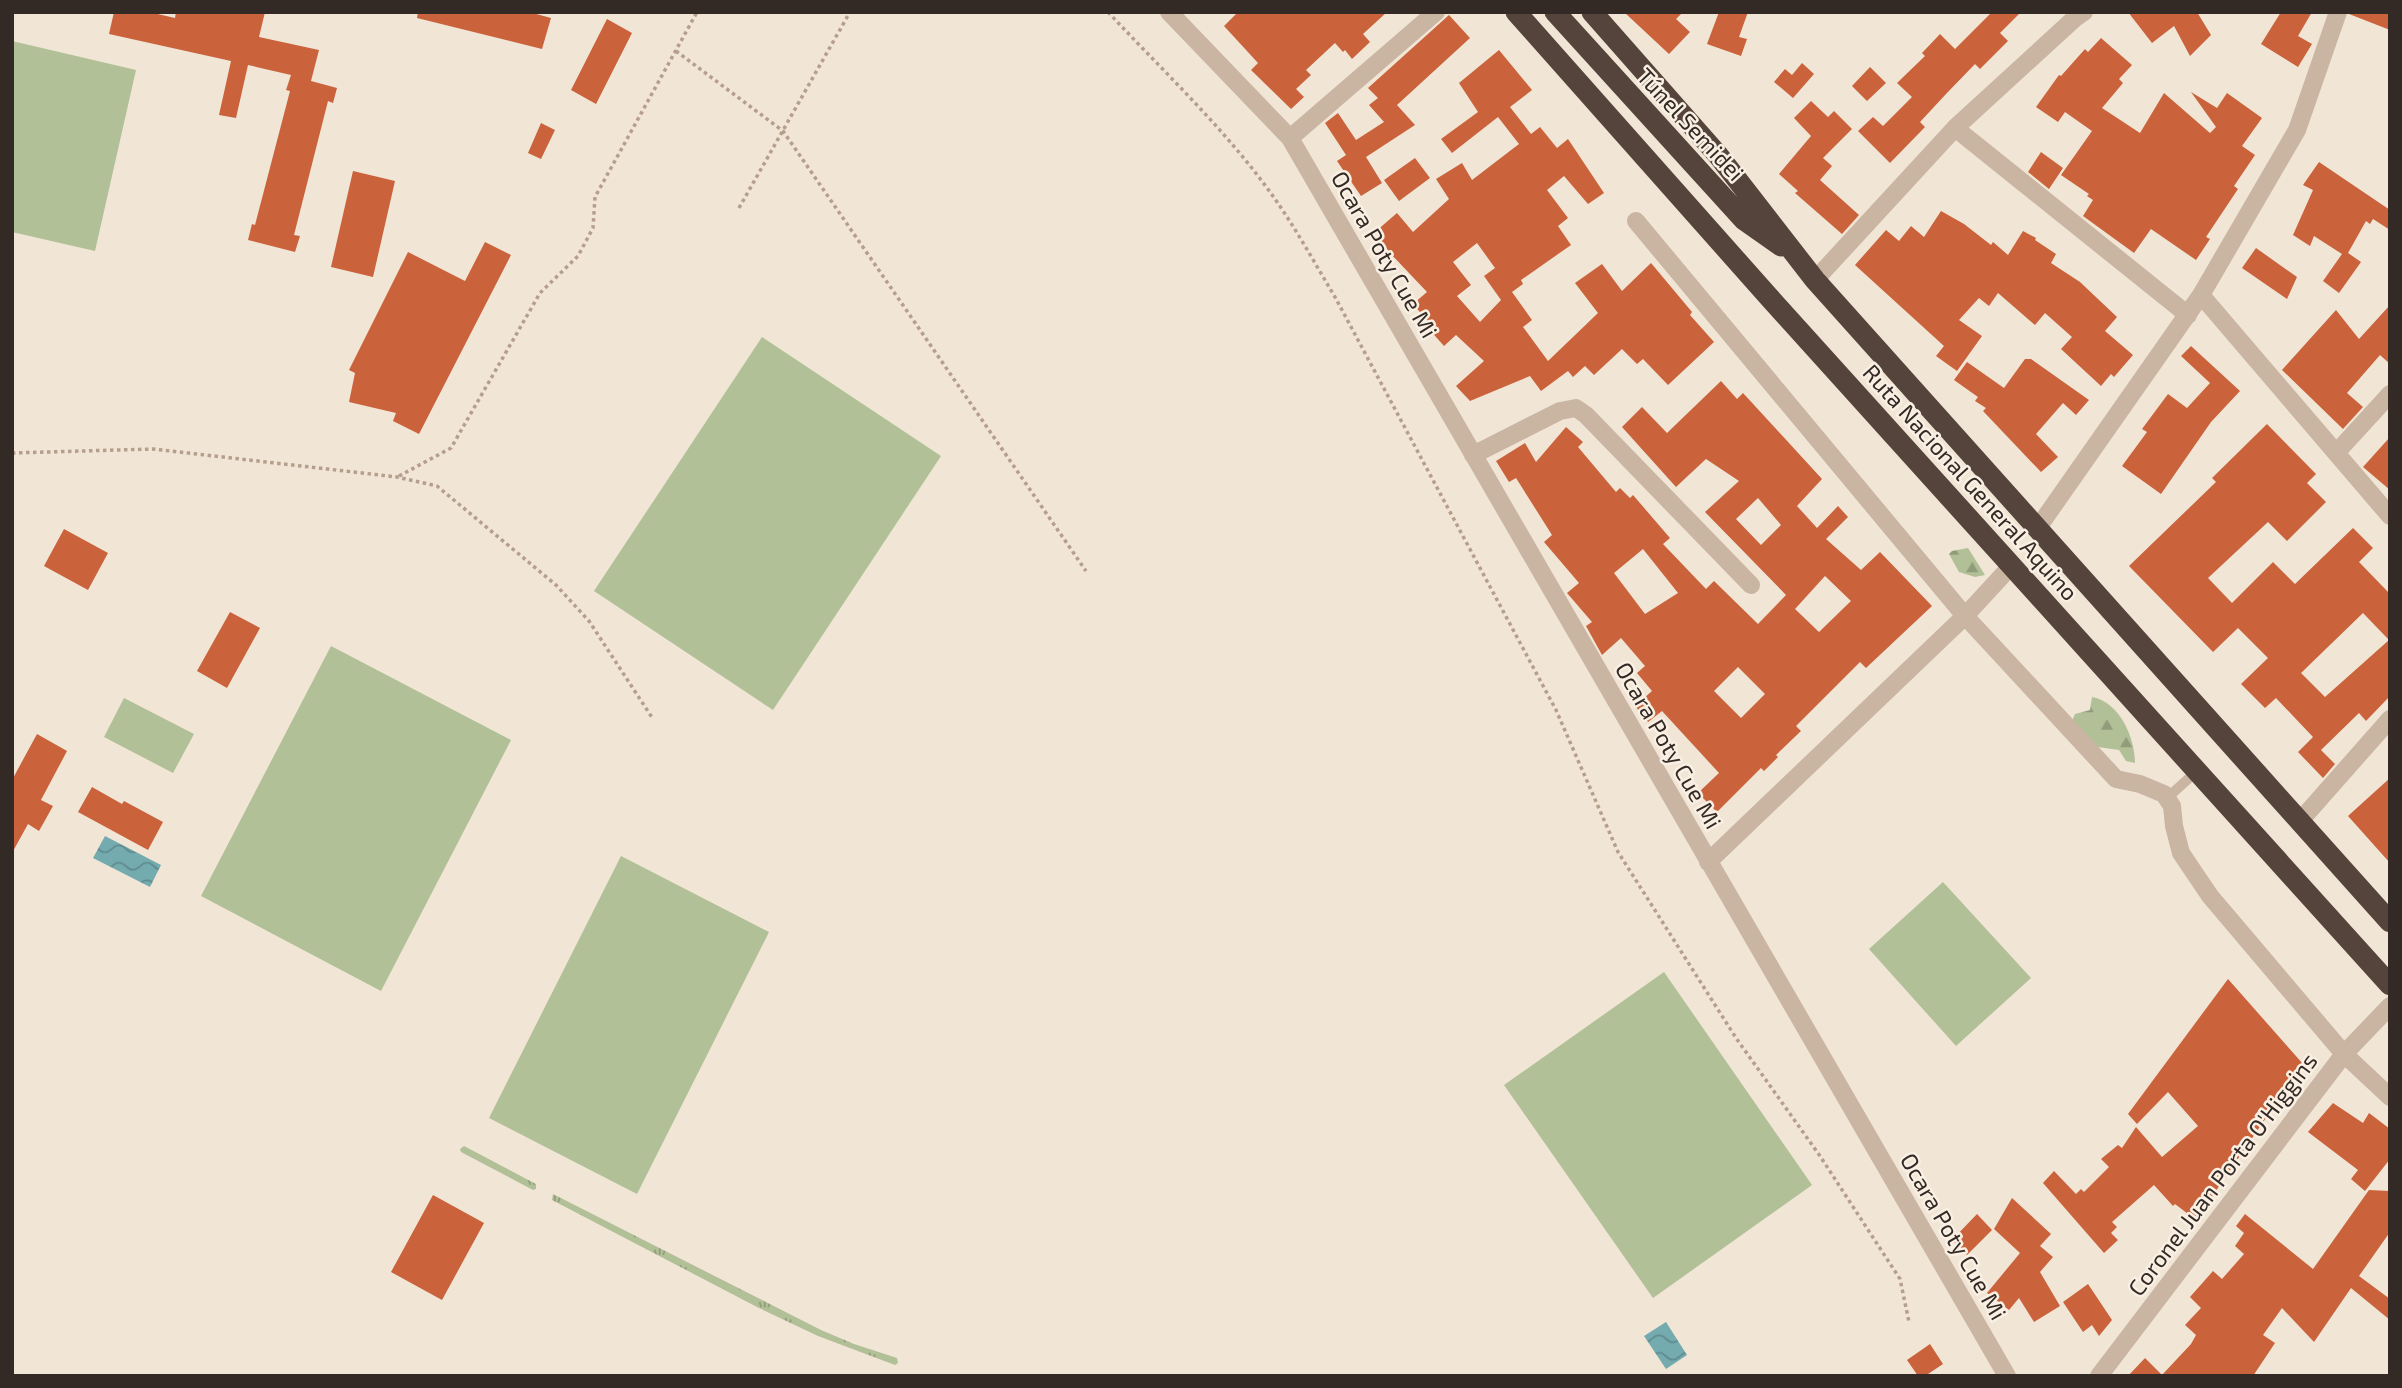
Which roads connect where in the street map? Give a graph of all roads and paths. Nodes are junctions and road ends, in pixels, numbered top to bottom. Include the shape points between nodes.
1 (697, 12) edge
2 (850, 12) edge
3 (1108, 12) edge
4 (1169, 12) edge
5 (1436, 12) edge
6 (1516, 12) edge
7 (1555, 12) edge
8 (1592, 12) edge
9 (2084, 12) edge
10 (2338, 12) edge
11 (676, 51) junction
12 (1955, 128) junction
13 (783, 131) junction
14 (1290, 138) junction
15 (739, 208) dead end
16 (1636, 221) dead end
17 (1800, 260) junction
18 (1815, 280) junction
19 (2201, 295) junction
20 (2188, 315) junction
21 (2390, 394) edge
22 (12, 453) edge
23 (2336, 453) junction
24 (1473, 455) junction
25 (397, 477) junction
26 (2390, 516) edge
27 (2037, 529) junction
28 (2012, 565) junction
29 (1086, 571) dead end
30 (1751, 585) dead end
31 (1965, 615) junction
32 (653, 719) dead end
33 (2390, 719) edge
34 (2197, 771) junction
35 (2167, 798) junction
36 (2300, 821) junction
37 (1707, 862) junction
38 (2390, 922) edge
39 (2390, 985) edge
40 (2390, 1006) edge
41 (2344, 1054) junction
42 (2390, 1097) edge
43 (1909, 1322) dead end
44 (2007, 1376) edge
45 (2099, 1376) edge

1 - 11 path
2 - 13 path
3 - 43 path via 1230,143 1296,233 1335,297 1556,710 1618,852 1736,1038 1900,1279
4 - 14 street, Ocara Poty Cue Mi
5 - 14 street
6 - 28 highway, Ruta Nacional General Aquino
7 - 17 highway, Túnel Semidei via 1744,220
8 - 17 highway, Ruta Nacional General Aquino via 1718,155
9 - 12 street
10 - 19 street via 2297,130
11 - 13 path
11 - 25 path via 595,197 593,228 578,256 540,293 451,448
12 - 18 street
12 - 20 street
13 - 15 path
13 - 29 path
14 - 24 street, Ocara Poty Cue Mi
16 - 31 street
17 - 18 highway, Ruta Nacional General Aquino
18 - 27 highway, Ruta Nacional General Aquino
19 - 20 street
19 - 23 street
20 - 27 street
21 - 23 street
22 - 25 path via 153,449
23 - 26 street
24 - 30 street via 1560,411 1576,408
24 - 37 street, Ocara Poty Cue Mi
25 - 32 path via 437,486 556,585 589,621
27 - 36 highway, Ruta Nacional General Aquino
28 - 31 street
28 - 34 highway, Ruta Nacional General Aquino
31 - 35 street via 2116,779 2140,784
31 - 37 street
33 - 36 street
34 - 35 lane
34 - 39 highway, Ruta Nacional General Aquino
35 - 41 street via 2181,853 2210,896
36 - 38 highway, Ruta Nacional General Aquino
37 - 44 street, Ocara Poty Cue Mi
40 - 41 street, Coronel Juan Porta O'Higgins
41 - 42 street
41 - 45 street, Coronel Juan Porta O'Higgins

